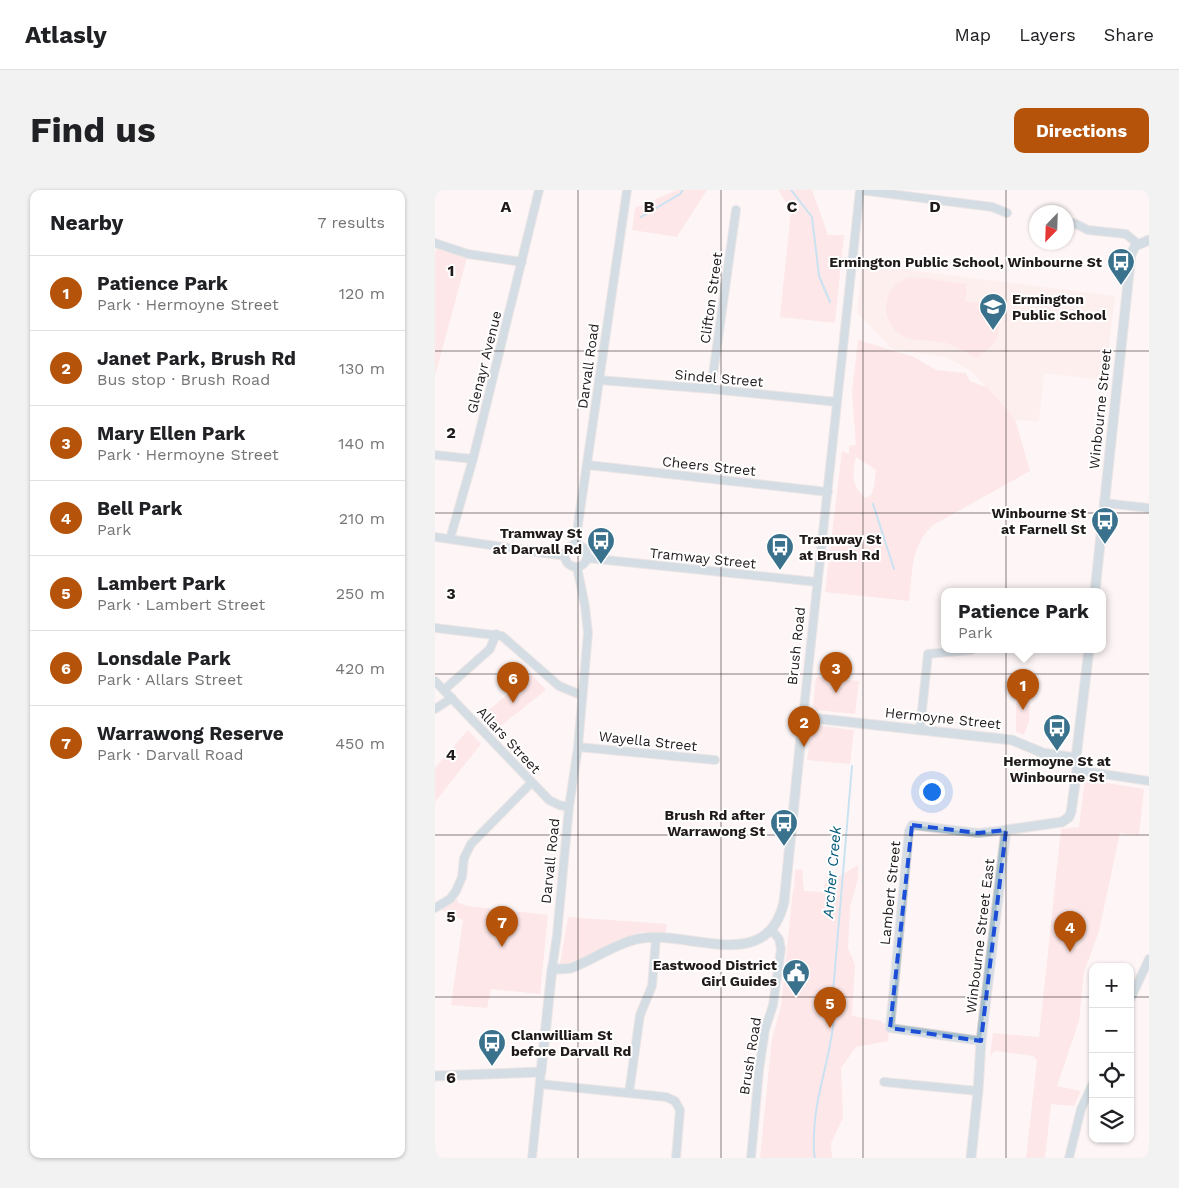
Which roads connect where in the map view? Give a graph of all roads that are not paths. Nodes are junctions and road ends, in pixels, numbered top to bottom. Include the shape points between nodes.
1 (539, 190) edge
2 (627, 190) edge
3 (860, 190) edge
4 (736, 210) dead end
5 (1007, 213) dead end
6 (1074, 224) dead end
7 (1149, 240) edge
8 (435, 243) edge
9 (1138, 244) junction
10 (522, 262) junction
11 (599, 380) junction
12 (711, 389) junction
13 (837, 402) junction
14 (435, 454) edge
15 (473, 458) junction
16 (588, 465) junction
17 (827, 492) junction
18 (1104, 503) junction
19 (1149, 508) edge
20 (435, 537) edge
21 (450, 538) junction
22 (575, 546) junction
23 (565, 556) junction
24 (587, 558) junction
25 (577, 567) junction
26 (817, 582) junction
27 (1095, 588) edge
28 (435, 628) edge
29 (496, 634) junction
30 (941, 653) edge
31 (1089, 653) edge
32 (436, 683) edge
33 (444, 690) junction
34 (581, 695) junction
35 (452, 698) junction
36 (435, 709) edge
37 (803, 717) junction
38 (920, 729) junction
39 (578, 746) junction
40 (1076, 758) junction
41 (715, 760) dead end
42 (1077, 770) junction
43 (1149, 781) edge
44 (531, 783) junction
45 (569, 807) junction
46 (1006, 830) junction
47 (435, 908) edge
48 (771, 930) junction
49 (656, 938) junction
50 (1149, 959) edge
51 (551, 969) junction
52 (1134, 991) edge
53 (981, 1041) junction
54 (541, 1072) junction
55 (435, 1076) edge
56 (884, 1082) dead end
57 (540, 1084) junction
58 (978, 1090) junction
59 (1089, 1092) edge
60 (629, 1093) junction
61 (532, 1158) edge
62 (676, 1158) edge
63 (751, 1158) edge
64 (971, 1158) edge
65 (1069, 1158) edge

1 - 10 street, Glenayr Avenue
2 - 11 street, Darvall Road
3 - 5 street via 992,207
3 - 13 street, Brush Road
4 - 12 street, Clifton Street
6 - 9 street via 1088,230 1126,234
7 - 9 street
8 - 10 street via 468,254
9 - 18 street, Winbourne Street via 1133,247 1129,263
10 - 15 street, Glenayr Avenue
11 - 12 street, Sindel Street
11 - 16 street, Darvall Road
12 - 13 street, Sindel Street
13 - 17 street, Brush Road
14 - 15 street
15 - 21 street, Glenayr Avenue
16 - 17 street, Cheers Street
16 - 22 street, Darvall Road
17 - 26 street, Brush Road
18 - 19 street
18 - 27 street, Winbourne Street
20 - 21 street
21 - 23 street
22 - 23 street via 567,550
22 - 24 street via 584,549
23 - 25 street via 567,564
24 - 25 street
24 - 26 street, Tramway Street
25 - 34 street, Darvall Road via 588,633
26 - 37 street, Brush Road
28 - 29 street
29 - 33 street via 490,649
29 - 34 street via 559,686
30 - 38 street via 928,654
31 - 40 street
32 - 33 street, Allars Street
33 - 35 street, Allars Street
34 - 39 street, Darvall Road
35 - 36 street
35 - 44 street, Allars Street
37 - 38 street, Hermoyne Street
37 - 48 street, Brush Road via 784,902
38 - 40 street, Hermoyne Street via 1012,740 1052,756
39 - 41 street, Wayella Street
39 - 45 street, Darvall Road
40 - 42 street
42 - 43 street
42 - 46 street via 1069,817 1061,822
44 - 45 street, Allars Street via 549,800
44 - 47 street via 471,844 456,891
45 - 51 street, Darvall Road
46 - 53 street, Winbourne Street East
46 - 53 street, Lambert Street via 978,833 913,825 909,831 890,1028
48 - 49 street via 740,945
48 - 63 street, Brush Road via 779,939 781,949 759,1070
49 - 51 street via 636,939 571,968
49 - 60 street via 652,986 640,1015
50 - 52 street
51 - 54 street, Darvall Road
53 - 58 street, Winbourne Street East
54 - 55 street
54 - 57 street, Darvall Road
56 - 58 street
57 - 60 street
57 - 61 street, Darvall Road
58 - 64 street, Winbourne Street East
59 - 65 street via 1081,1109
60 - 62 street via 671,1098 678,1105

